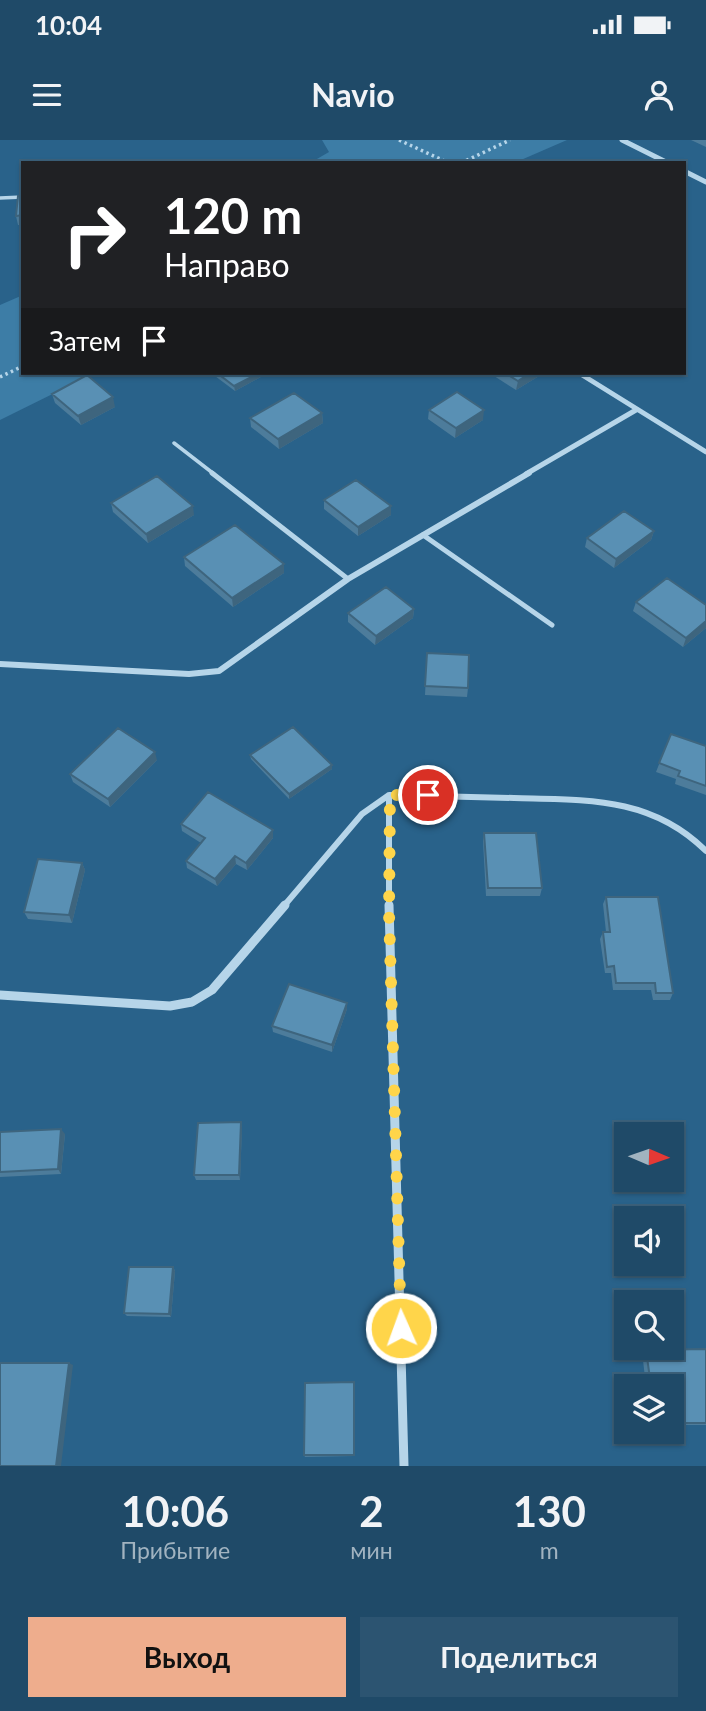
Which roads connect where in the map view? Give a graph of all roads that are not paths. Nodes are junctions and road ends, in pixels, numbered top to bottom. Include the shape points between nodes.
1 (622, 140) edge
2 (664, 161) edge
3 (686, 172) edge
4 (706, 182) edge
5 (21, 197) edge
6 (0, 198) edge
7 (582, 375) edge
8 (636, 410) junction
9 (174, 443) dead end
10 (706, 452) edge
11 (423, 535) junction
12 (348, 579) junction
13 (552, 625) dead end
14 (0, 664) edge
15 (390, 795) junction
16 (706, 851) edge
17 (0, 995) edge
18 (404, 1466) edge

1 - 2 street
3 - 4 street
5 - 6 lane
7 - 8 street
8 - 10 street
8 - 11 street
9 - 12 lane
11 - 12 street
11 - 13 lane
12 - 14 street via 219,671 189,674
15 - 16 street via 605,802 652,814
15 - 17 street via 362,814 212,990 192,1002 170,1006
15 - 18 street

